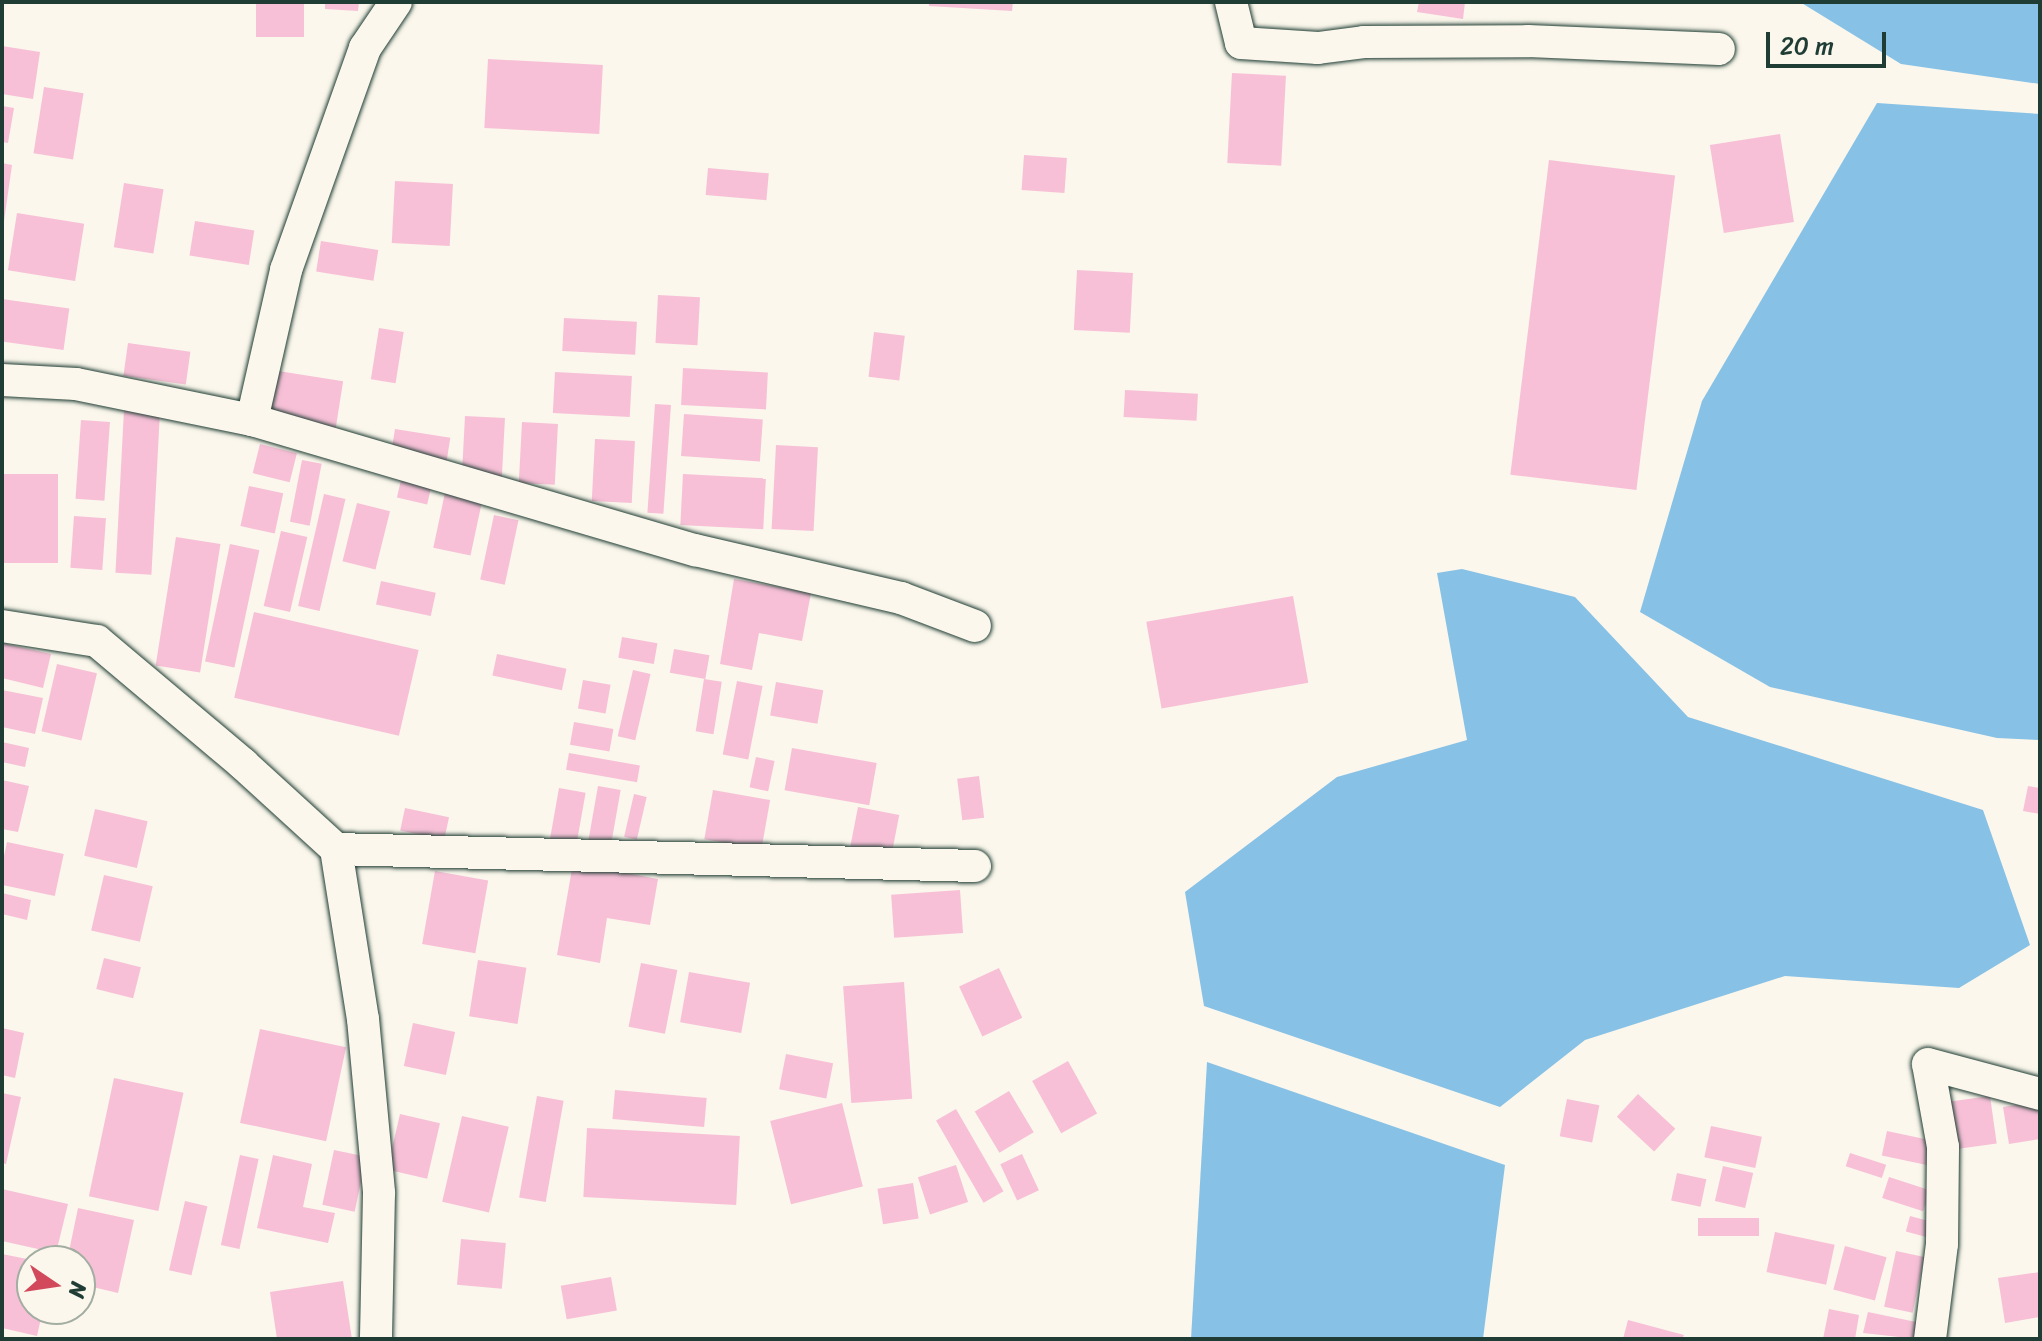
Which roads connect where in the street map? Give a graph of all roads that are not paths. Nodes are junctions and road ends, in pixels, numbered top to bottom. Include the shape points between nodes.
1 (396, 2) edge
2 (1231, 2) edge
3 (1719, 49) dead end
4 (2, 380) edge
5 (252, 420) junction
6 (2, 626) edge
7 (975, 626) dead end
8 (336, 849) junction
9 (975, 866) dead end
10 (2040, 1094) edge
11 (376, 1339) edge
12 (1930, 1339) edge

1 - 5 street via 365,48 286,270
2 - 3 street via 1241,43 1318,48 1364,42 1528,41
4 - 5 street via 76,384
5 - 7 street via 695,550 901,598
6 - 8 street via 97,641
8 - 9 street
8 - 11 street via 363,1019 379,1193
10 - 12 street via 1928,1064 1943,1147 1942,1244

